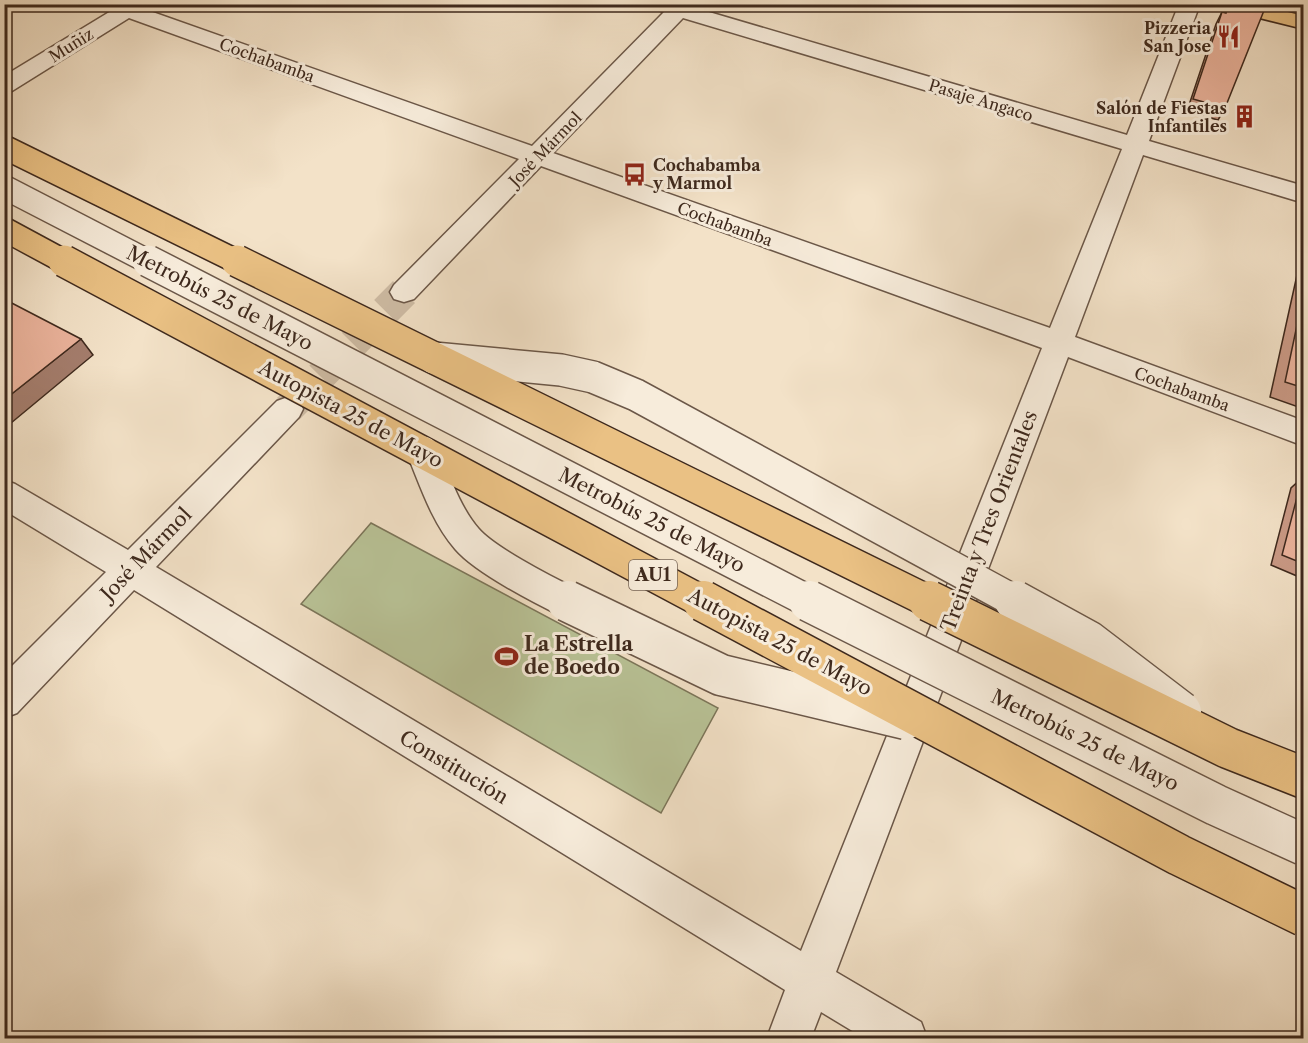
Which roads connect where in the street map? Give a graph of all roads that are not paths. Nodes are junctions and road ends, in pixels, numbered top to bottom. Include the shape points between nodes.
1 (1190, 4) edge
2 (1226, 4) edge
3 (125, 6) edge
4 (674, 6) edge
5 (1304, 23) edge
6 (4, 86) edge
7 (1136, 146) junction
8 (4, 147) edge
9 (537, 157) junction
10 (4, 187) edge
11 (1304, 195) edge
12 (4, 229) edge
13 (404, 292) tunnel mouth
14 (1058, 342) junction
15 (434, 358) junction
16 (288, 409) tunnel mouth
17 (1304, 434) edge
18 (423, 452) junction
19 (4, 493) edge
20 (129, 570) junction
21 (4, 700) edge
22 (938, 727) junction
23 (1228, 748) junction
24 (1304, 778) edge
25 (1304, 845) edge
26 (1304, 916) edge
27 (811, 982) junction
28 (789, 1038) edge
29 (905, 1038) edge

1 - 7 street, Treinta y Tres Orientales
2 - 5 main road
3 - 6 street, Muñiz
3 - 9 street, Cochabamba
4 - 7 street, Pasaje Angaco
4 - 9 street, José Mármol
7 - 11 street, Pasaje Angaco
7 - 14 street, Treinta y Tres Orientales
8 - 15 main road, bridge
9 - 13 street, José Mármol
9 - 14 street, Cochabamba
10 - 25 street, Metrobús 25 de Mayo, bridge via 913,654
12 - 18 main road, Autopista 25 de Mayo / AU1, bridge
14 - 17 street, Cochabamba
14 - 27 street, Treinta y Tres Orientales
15 - 23 main road, bridge
15 - 23 street, bridge via 561,370 592,377 636,395 1088,641
16 - 20 street, José Mármol
18 - 22 main road, Autopista 25 de Mayo / AU1, bridge
18 - 22 street, bridge via 443,501 467,540 504,567 562,599 721,675
19 - 20 street, Constitución
20 - 21 street, José Mármol
20 - 27 street, Constitución
22 - 26 main road, Autopista 25 de Mayo / AU1, bridge via 1179,855
23 - 24 main road, bridge
27 - 28 street, Treinta y Tres Orientales
27 - 29 street, Constitución

